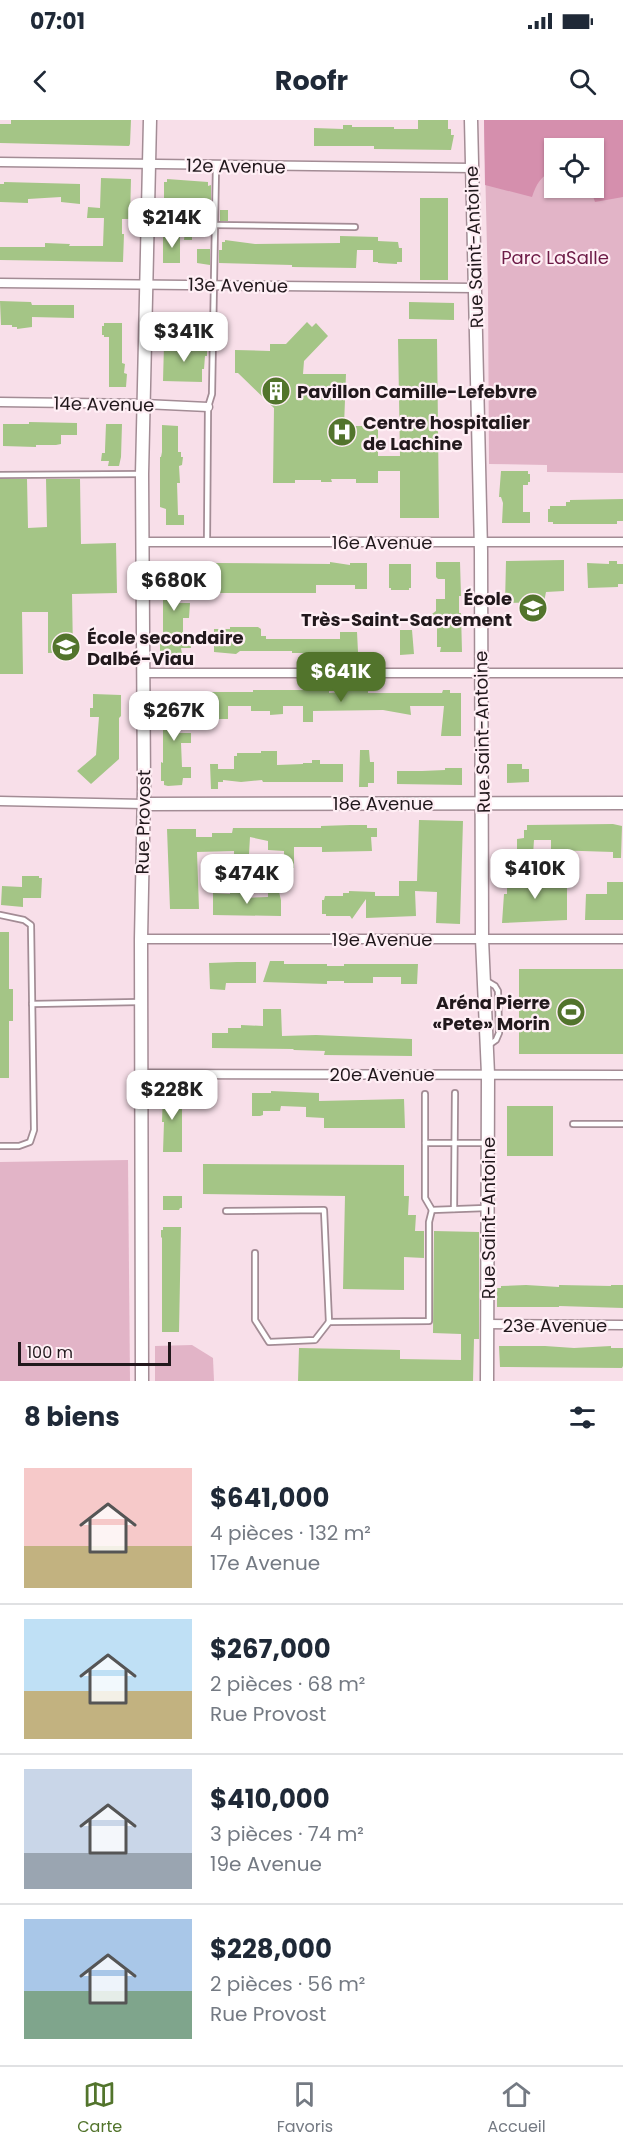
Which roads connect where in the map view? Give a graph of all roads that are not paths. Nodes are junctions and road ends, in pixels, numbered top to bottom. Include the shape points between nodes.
1 (150, 120) edge
2 (471, 120) edge
3 (0, 162) edge
4 (149, 164) junction
5 (216, 166) junction
6 (472, 168) junction
7 (214, 225) junction
8 (355, 227) dead end
9 (0, 283) edge
10 (146, 284) junction
11 (214, 285) junction
12 (475, 288) junction
13 (0, 402) edge
14 (144, 404) junction
15 (208, 407) junction
16 (142, 474) junction
17 (0, 475) edge
18 (481, 541) junction
19 (142, 542) junction
20 (207, 542) junction
21 (623, 542) edge
22 (143, 673) junction
23 (481, 673) junction
24 (623, 674) edge
25 (0, 801) edge
26 (483, 802) junction
27 (623, 803) edge
28 (144, 804) junction
29 (0, 915) edge
30 (141, 939) junction
31 (482, 939) junction
32 (623, 939) edge
33 (141, 1002) junction
34 (32, 1004) junction
35 (142, 1074) junction
36 (488, 1074) junction
37 (623, 1075) edge
38 (455, 1093) dead end
39 (425, 1094) dead end
40 (573, 1124) dead end
41 (623, 1124) edge
42 (425, 1143) junction
43 (455, 1143) junction
44 (488, 1143) junction
45 (0, 1146) edge
46 (488, 1208) junction
47 (454, 1209) junction
48 (432, 1210) junction
49 (226, 1211) dead end
50 (255, 1253) dead end
51 (329, 1322) junction
52 (488, 1324) junction
53 (623, 1325) edge
54 (142, 1381) edge
55 (487, 1381) edge

1 - 4 street, Rue Provost
2 - 6 street, Rue Saint-Antoine
3 - 4 street, 12e Avenue
4 - 5 street, 12e Avenue
4 - 10 street, Rue Provost
5 - 6 street, 12e Avenue
5 - 7 lane
6 - 12 street, Rue Saint-Antoine
7 - 8 lane
7 - 11 lane
9 - 10 street, 13e Avenue
10 - 11 street, 13e Avenue
10 - 14 street, Rue Provost
11 - 12 street, 13e Avenue
11 - 15 lane via 212,394
12 - 18 street, Rue Saint-Antoine
13 - 14 street, 14e Avenue
14 - 15 street, 14e Avenue
14 - 16 street, Rue Provost
15 - 20 lane
16 - 17 lane
16 - 19 street, Rue Provost
18 - 20 street, 16e Avenue
18 - 21 street, 16e Avenue
18 - 23 street, Rue Saint-Antoine
19 - 20 street, 16e Avenue
19 - 22 street, Rue Provost
22 - 23 street
22 - 28 street, Rue Provost
23 - 24 street
23 - 26 street, Rue Saint-Antoine
25 - 28 street
26 - 27 street, 18e Avenue
26 - 28 street, 18e Avenue
26 - 31 street, Rue Saint-Antoine
28 - 30 street, Rue Provost
29 - 34 lane via 31,925
30 - 31 street, 19e Avenue
30 - 33 street, Rue Provost
31 - 32 street, 19e Avenue
31 - 36 street, Rue Saint-Antoine
33 - 34 lane
33 - 35 street, Rue Provost
34 - 45 lane via 34,1130 30,1142
35 - 36 street, 20e Avenue
35 - 54 street, Rue Provost
36 - 37 street, 20e Avenue
36 - 44 street, Rue Saint-Antoine
38 - 43 lane
39 - 42 lane
40 - 41 lane
42 - 43 lane
42 - 48 lane via 426,1198
43 - 44 lane
43 - 47 lane
44 - 46 street, Rue Saint-Antoine
46 - 47 lane
46 - 52 street, Rue Saint-Antoine
47 - 48 lane
48 - 51 lane via 429,1321
49 - 51 lane via 324,1210
50 - 51 lane via 255,1320 269,1342 315,1340
52 - 53 street, 23e Avenue
52 - 55 street, Rue Saint-Antoine

